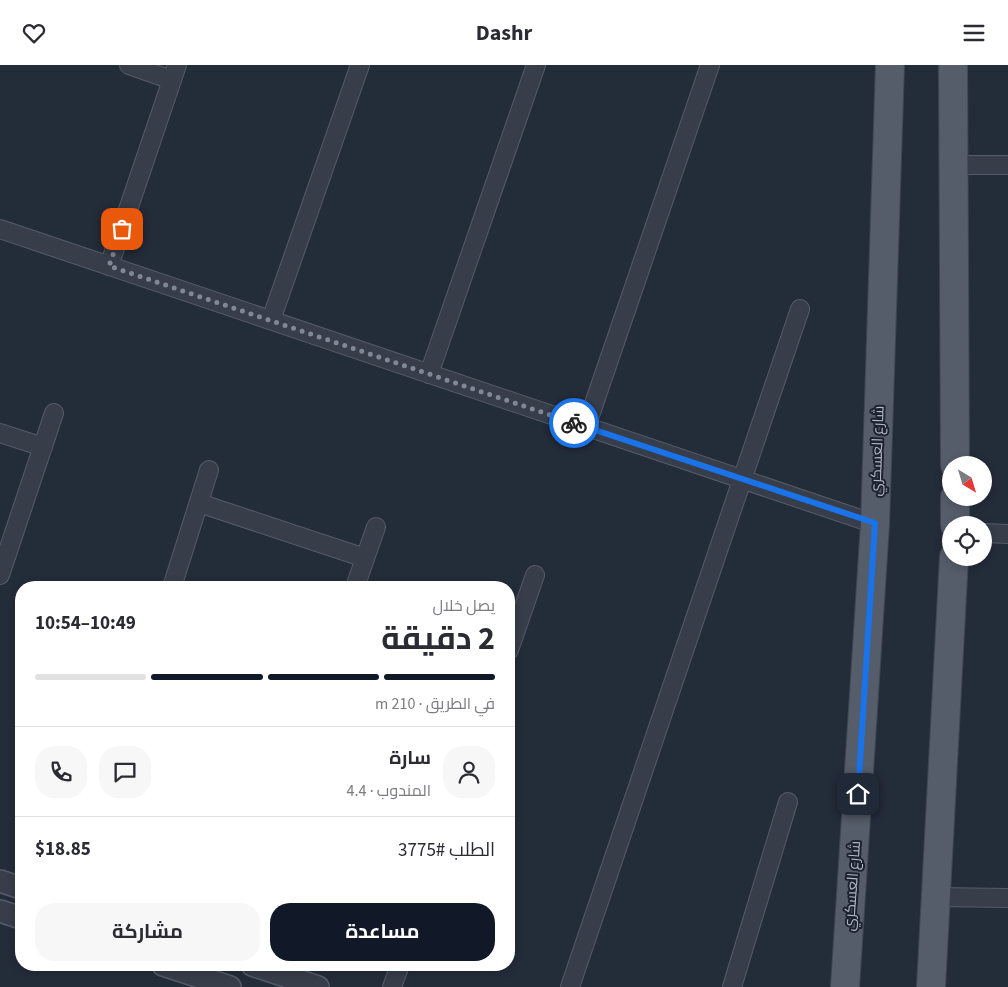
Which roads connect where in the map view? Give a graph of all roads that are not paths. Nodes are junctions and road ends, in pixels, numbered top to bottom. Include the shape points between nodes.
1 (129, 65) edge
2 (360, 65) edge
3 (536, 65) edge
4 (710, 65) edge
5 (890, 65) edge
6 (953, 65) edge
7 (175, 73) edge
8 (954, 165) junction
9 (1008, 165) edge
10 (0, 229) edge
11 (109, 266) junction
12 (800, 309) dead end
13 (271, 320) junction
14 (429, 374) junction
15 (54, 413) dead end
16 (586, 427) junction
17 (0, 433) edge
18 (43, 447) junction
19 (955, 456) edge
20 (209, 470) dead end
21 (742, 479) junction
22 (199, 503) junction
23 (875, 523) junction
24 (376, 527) dead end
25 (992, 533) edge
26 (1008, 534) edge
27 (365, 558) junction
28 (954, 566) edge
29 (0, 575) edge
30 (535, 575) dead end
31 (174, 581) edge
32 (357, 581) edge
33 (515, 633) edge
34 (788, 802) dead end
35 (0, 881) edge
36 (15, 886) edge
37 (936, 897) junction
38 (1008, 898) edge
39 (0, 911) edge
40 (15, 916) edge
41 (191, 971) edge
42 (270, 971) edge
43 (398, 971) edge
44 (224, 978) edge
45 (318, 987) edge
46 (392, 987) edge
47 (570, 987) edge
48 (732, 987) edge
49 (845, 987) edge
50 (931, 987) edge

1 - 7 street
2 - 13 street
3 - 14 street
4 - 16 street
5 - 23 main road, شارع العسكري
6 - 8 main road
7 - 11 street
8 - 9 street
8 - 19 main road
10 - 11 street
11 - 13 street
12 - 21 street
13 - 14 street
14 - 16 street
15 - 18 street
16 - 21 street
17 - 18 street
18 - 29 street
20 - 22 street
21 - 23 street
21 - 47 street
22 - 27 street
22 - 31 street
23 - 49 main road, شارع العسكري
24 - 27 street
25 - 26 street
27 - 32 street
28 - 37 main road
30 - 33 street
34 - 48 street
35 - 36 street
37 - 38 street
37 - 50 main road
39 - 40 street
41 - 44 street
42 - 45 street
43 - 46 street

